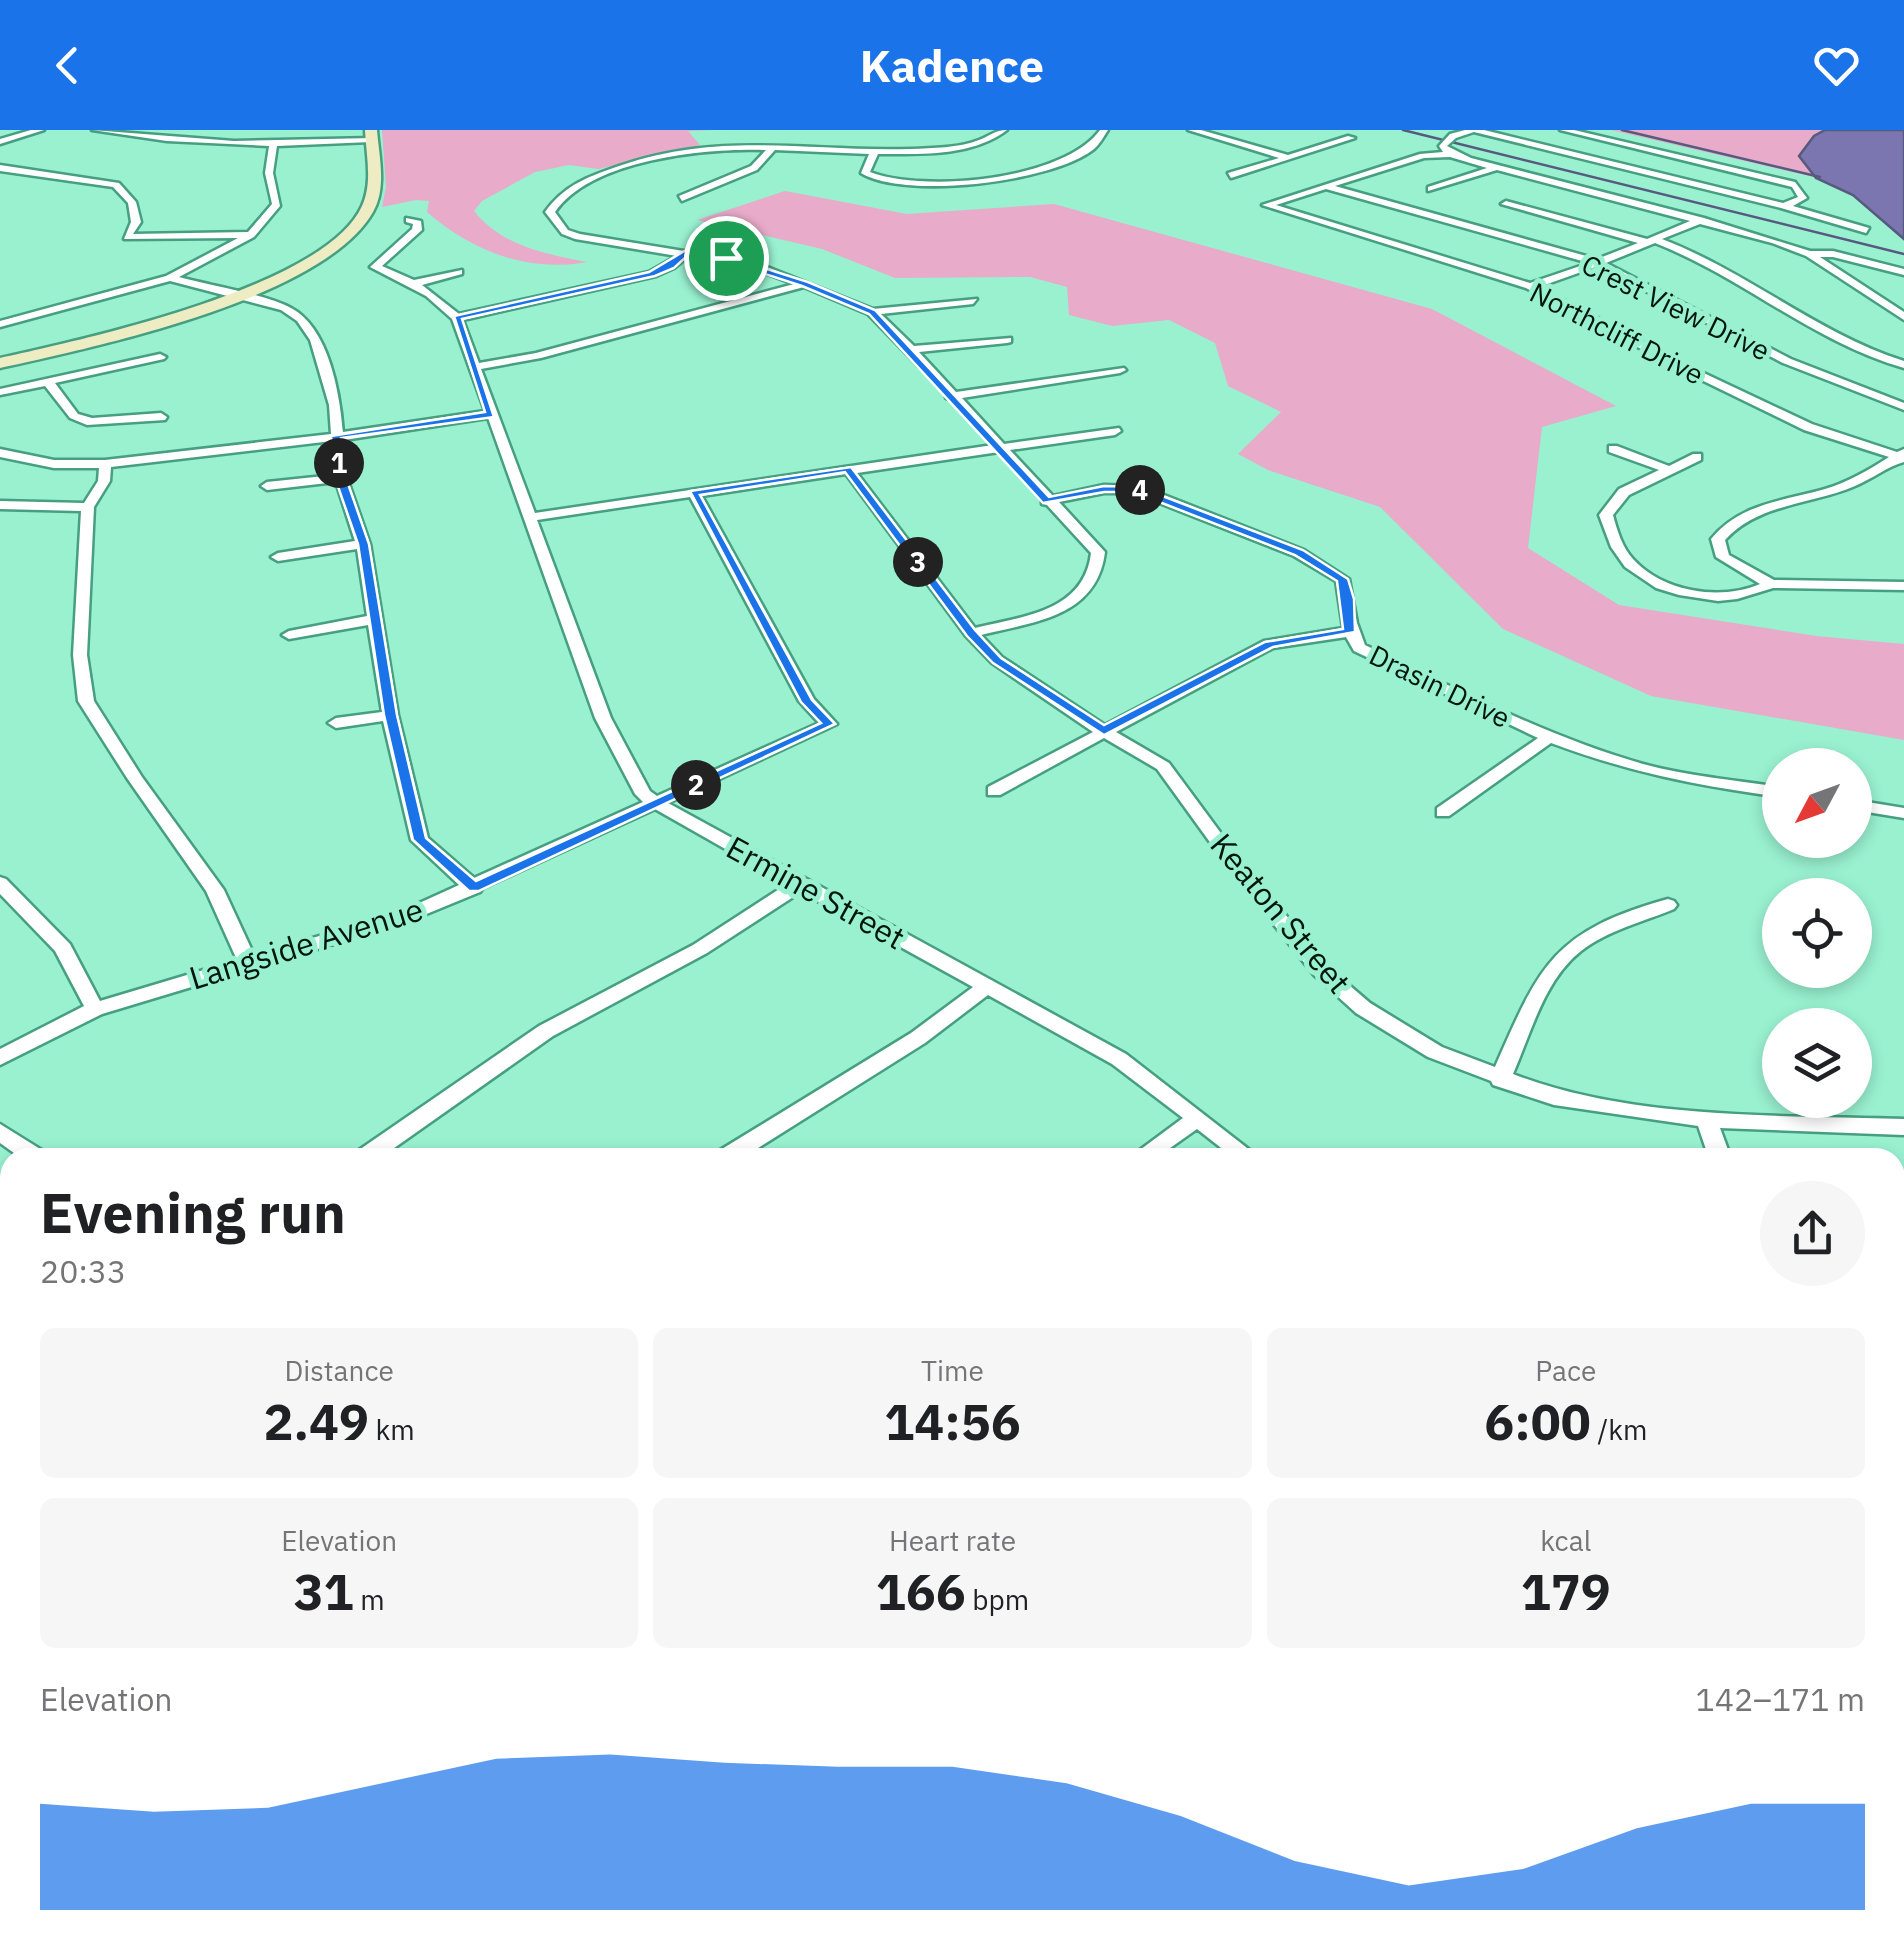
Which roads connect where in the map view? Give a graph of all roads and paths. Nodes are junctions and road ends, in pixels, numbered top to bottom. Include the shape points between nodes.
1 (40, 130) edge
2 (96, 130) edge
3 (1002, 130) edge
4 (1104, 130) edge
5 (1192, 130) edge
6 (1474, 130) edge
7 (1564, 130) edge
8 (1336, 133) dead end
9 (362, 139) edge
10 (0, 142) edge
11 (1448, 145) junction
12 (273, 147) junction
13 (774, 147) junction
14 (875, 151) junction
15 (1288, 157) junction
16 (0, 168) edge
17 (1497, 168) junction
18 (1230, 175) dead end
19 (1558, 185) junction
20 (1328, 188) junction
21 (1432, 189) dead end
22 (1540, 191) dead end
23 (682, 198) dead end
24 (1523, 198) dead end
25 (352, 200) dead end
26 (1784, 206) junction
27 (409, 220) dead end
28 (1701, 220) junction
29 (1866, 230) dead end
30 (251, 235) junction
31 (1653, 242) junction
32 (686, 252) junction
33 (1809, 254) junction
34 (1599, 263) junction
35 (459, 272) dead end
36 (1904, 272) edge
37 (170, 278) junction
38 (416, 283) junction
39 (805, 284) junction
40 (1530, 286) junction
41 (233, 293) junction
42 (972, 301) dead end
43 (872, 312) junction
44 (1904, 317) edge
45 (457, 318) junction
46 (0, 324) edge
47 (1006, 340) dead end
48 (910, 350) junction
49 (0, 354) edge
50 (160, 357) dead end
51 (0, 363) edge
52 (1904, 365) edge
53 (475, 367) junction
54 (1120, 370) dead end
55 (49, 383) junction
56 (0, 392) edge
57 (950, 396) junction
58 (1904, 407) edge
59 (490, 414) junction
60 (161, 417) dead end
61 (1115, 430) dead end
62 (336, 436) junction
63 (996, 446) junction
64 (1613, 448) dead end
65 (0, 453) edge
66 (1902, 456) edge
67 (1697, 457) dead end
68 (105, 464) junction
69 (848, 469) junction
70 (1668, 470) junction
71 (340, 478) junction
72 (267, 486) dead end
73 (694, 493) junction
74 (1047, 501) junction
75 (0, 505) edge
76 (88, 507) junction
77 (531, 518) junction
78 (364, 544) junction
79 (278, 557) dead end
80 (1902, 581) edge
81 (1771, 584) junction
82 (375, 619) junction
83 (1349, 632) junction
84 (971, 633) junction
85 (289, 635) dead end
86 (390, 715) junction
87 (336, 723) dead end
88 (1104, 731) junction
89 (1549, 737) junction
90 (1762, 790) edge
91 (994, 791) dead end
92 (656, 804) junction
93 (1872, 808) edge
94 (1444, 812) dead end
95 (1904, 813) edge
96 (0, 883) edge
97 (800, 884) junction
98 (474, 888) junction
99 (1668, 905) dead end
100 (247, 961) junction
101 (987, 986) junction
102 (95, 1009) junction
103 (0, 1058) edge
104 (1500, 1080) junction
105 (1198, 1118) junction
106 (1706, 1120) junction
107 (1904, 1127) edge
108 (0, 1132) edge
109 (23, 1148) edge
110 (378, 1148) edge
111 (740, 1148) edge
112 (1153, 1148) edge
113 (1237, 1148) edge
114 (1716, 1148) edge

1 - 10 street
2 - 12 street
3 - 14 street via 955,149
4 - 14 street via 1097,144 1062,162 958,182 871,178 865,174
5 - 15 street
6 - 11 street
6 - 26 street
7 - 26 street via 1794,185 1803,198
8 - 15 street via 1350,138
9 - 12 street
9 - 41 main road via 376,193 364,218 304,264
11 - 17 street
11 - 20 street
12 - 30 street via 269,173 277,204
13 - 14 street
13 - 23 street via 754,168
13 - 32 street via 712,147 654,158 576,184 550,212 578,238
15 - 18 street
16 - 30 street via 116,185 132,202 136,222 128,237
17 - 19 street
17 - 21 street
19 - 22 street
19 - 28 street
20 - 34 street, Crest View Drive
20 - 40 street, Northcliff Drive via 1267,204
24 - 31 street via 1506,204
25 - 41 main road via 346,218 312,248
26 - 29 street
27 - 38 street, Ermine Street via 418,223 417,230 374,267
28 - 31 street
28 - 33 street
30 - 37 street
31 - 34 street
31 - 52 street via 1694,252 1842,344
32 - 39 street
32 - 45 street via 652,274
33 - 36 street
33 - 44 street
34 - 40 street
34 - 58 street, Crest View Drive via 1787,361
35 - 38 street
37 - 41 street
37 - 46 street
38 - 45 street, Ermine Street
39 - 43 street
39 - 53 street
40 - 66 street, Northcliff Drive via 1808,427
41 - 49 main road via 128,326
41 - 51 main road via 145,328
41 - 62 street via 301,318 323,360
42 - 43 street
43 - 48 street
45 - 53 street, Ermine Street
47 - 48 street
48 - 57 street
50 - 55 street
53 - 59 street, Ermine Street
54 - 57 street
55 - 56 street
55 - 60 street via 74,416 91,422
57 - 63 street
59 - 62 street
59 - 77 street, Ermine Street
61 - 63 street
62 - 68 street
62 - 71 street
63 - 69 street
63 - 74 street
64 - 70 street
65 - 68 street via 54,464
66 - 81 street via 1847,486 1729,524 1718,539 1723,557
67 - 70 street
68 - 76 street via 104,481
69 - 73 street
69 - 84 street, Keaton Street
70 - 81 street via 1624,492 1606,515 1623,555 1651,578 1684,592 1722,597
71 - 72 street
71 - 78 street
73 - 77 street
73 - 92 street, Langside Avenue via 807,702 829,724
74 - 83 street, Drasin Drive via 1136,489 1299,552 1342,579
74 - 84 street via 1098,552 1099,570 1085,594 1049,613
75 - 76 street
76 - 100 street via 80,655 86,702 216,890
77 - 92 street, Ermine Street via 604,718 643,794
78 - 79 street
78 - 82 street
80 - 81 street
82 - 85 street
82 - 86 street
83 - 88 street via 1270,644
83 - 89 street, Drasin Drive via 1359,648
84 - 88 street, Keaton Street via 997,660
86 - 87 street
86 - 98 street via 420,840
88 - 91 street
88 - 104 street, Keaton Street via 1163,766 1321,970 1362,1008 1435,1052
89 - 90 street, Drasin Drive via 1679,778
89 - 94 street
92 - 97 street, Ermine Street
92 - 98 street, Langside Avenue
93 - 95 street
96 - 102 street via 63,948
97 - 101 street, Ermine Street
97 - 110 street via 700,949 546,1031
98 - 100 street, Langside Avenue via 401,918
99 - 104 street via 1588,939 1565,956
100 - 102 street, Langside Avenue
101 - 105 street, Ermine Street via 1120,1060
101 - 111 street via 918,1038
102 - 103 street, Langside Avenue
104 - 106 street, Keaton Street via 1594,1106
105 - 112 street
105 - 113 street, Ermine Street
106 - 107 street, Keaton Street
106 - 114 street
108 - 109 street

